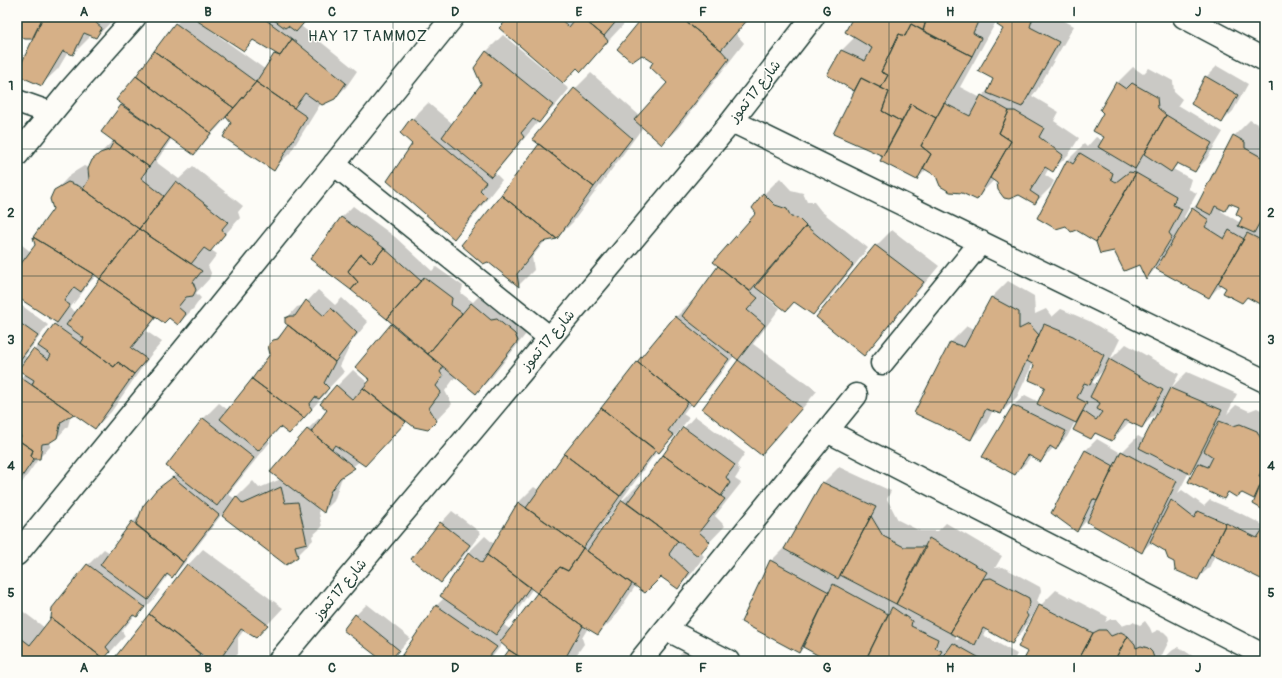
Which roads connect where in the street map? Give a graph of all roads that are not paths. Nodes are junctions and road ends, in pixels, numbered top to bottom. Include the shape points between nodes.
1 (135, 17) edge
2 (453, 17) edge
3 (814, 17) edge
4 (1188, 18) edge
5 (1265, 60) edge
6 (17, 101) edge
7 (51, 113) junction
8 (732, 121) junction
9 (17, 155) edge
10 (334, 164) junction
11 (981, 242) junction
12 (550, 338) junction
13 (882, 363) dead end
14 (1265, 381) edge
15 (856, 395) dead end
16 (827, 431) junction
17 (17, 554) edge
18 (666, 629) junction
19 (1265, 656) edge
20 (279, 661) edge
21 (640, 661) edge
22 (728, 661) edge

1 - 7 street
2 - 10 street
3 - 8 street, شارع 17 تموز
4 - 5 street
6 - 7 street
7 - 9 street
8 - 11 street
8 - 12 street, شارع 17 تموز
10 - 12 street
10 - 17 street
11 - 13 street
11 - 14 street
12 - 20 street, شارع 17 تموز
15 - 16 street
16 - 18 street
16 - 19 street
18 - 21 street
18 - 22 street

